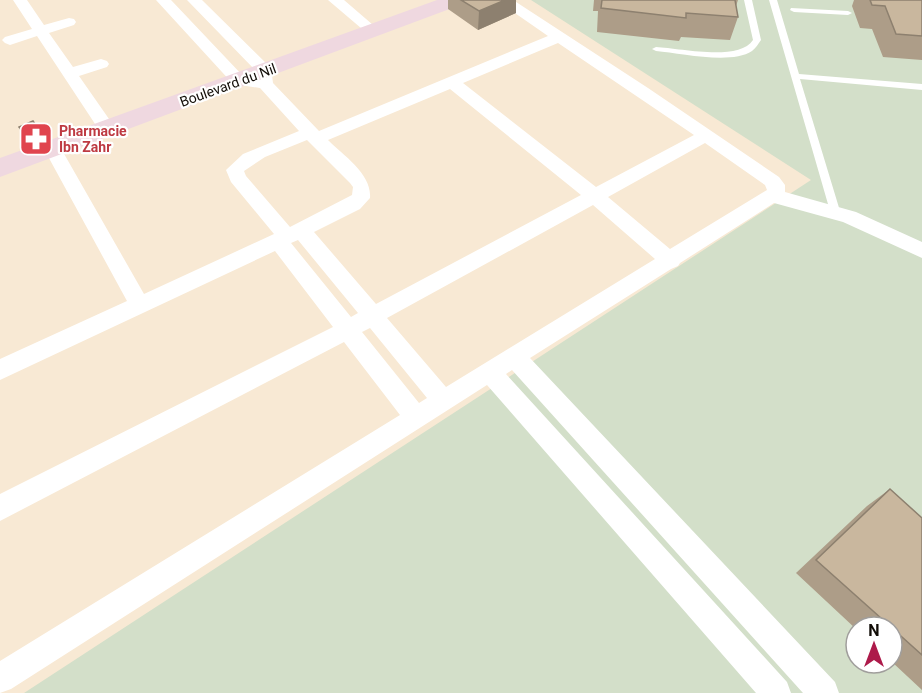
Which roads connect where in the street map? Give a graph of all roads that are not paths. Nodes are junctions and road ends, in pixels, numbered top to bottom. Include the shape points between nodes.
1 (20, 0) edge
2 (163, 0) edge
3 (194, 0) edge
4 (335, 0) edge
5 (456, 0) edge
6 (503, 0) edge
7 (748, 0) edge
8 (773, 0) edge
9 (803, 0) edge
10 (794, 10) dead end
11 (807, 10) junction
12 (848, 13) dead end
13 (69, 22) dead end
14 (39, 31) junction
15 (373, 31) junction
16 (559, 37) junction
17 (10, 40) dead end
18 (656, 49) dead end
19 (101, 64) dead end
20 (71, 73) junction
21 (796, 76) junction
22 (265, 77) junction
23 (239, 81) junction
24 (452, 82) junction
25 (919, 83) edge
26 (107, 129) junction
27 (707, 135) junction
28 (313, 136) junction
29 (53, 149) junction
30 (0, 168) edge
31 (594, 195) junction
32 (772, 196) junction
33 (836, 211) junction
34 (288, 235) junction
35 (922, 251) edge
36 (671, 261) junction
37 (139, 304) junction
38 (372, 317) junction
39 (348, 329) junction
40 (515, 357) junction
41 (0, 370) edge
42 (490, 372) junction
43 (444, 401) junction
44 (416, 418) junction
45 (0, 508) edge
46 (714, 573) junction
47 (690, 597) junction
48 (0, 678) edge
49 (776, 693) edge
50 (824, 693) edge

1 - 14 street
2 - 23 street
3 - 22 street
4 - 15 street
5 - 15 street, Boulevard du Nil
6 - 16 street
7 - 18 lane via 758,40 745,52
8 - 21 lane
9 - 11 lane
10 - 11 lane
11 - 12 lane
13 - 14 street
14 - 17 street
14 - 20 street
15 - 22 street, Boulevard du Nil
16 - 24 street
16 - 27 street
19 - 20 street
20 - 26 street
21 - 25 lane
21 - 33 lane
22 - 23 street, Boulevard du Nil
22 - 28 street
23 - 26 street, Boulevard du Nil
24 - 28 street
24 - 31 street
26 - 29 street, Boulevard du Nil
27 - 31 street
27 - 32 street via 772,181 778,190
28 - 34 street via 357,179 363,192 353,204
28 - 34 street via 252,156 235,170 237,178
29 - 30 street, Boulevard du Nil
29 - 37 street
31 - 36 street
31 - 38 street
32 - 33 street
32 - 36 street
33 - 35 street via 884,229
34 - 37 street
34 - 38 street
34 - 39 street
36 - 40 street
37 - 41 street
38 - 39 street
38 - 43 street
39 - 44 street
39 - 45 street
40 - 42 street
40 - 46 street
42 - 43 street
42 - 47 street
43 - 44 street
44 - 48 street
46 - 47 street
46 - 50 street
47 - 49 street

